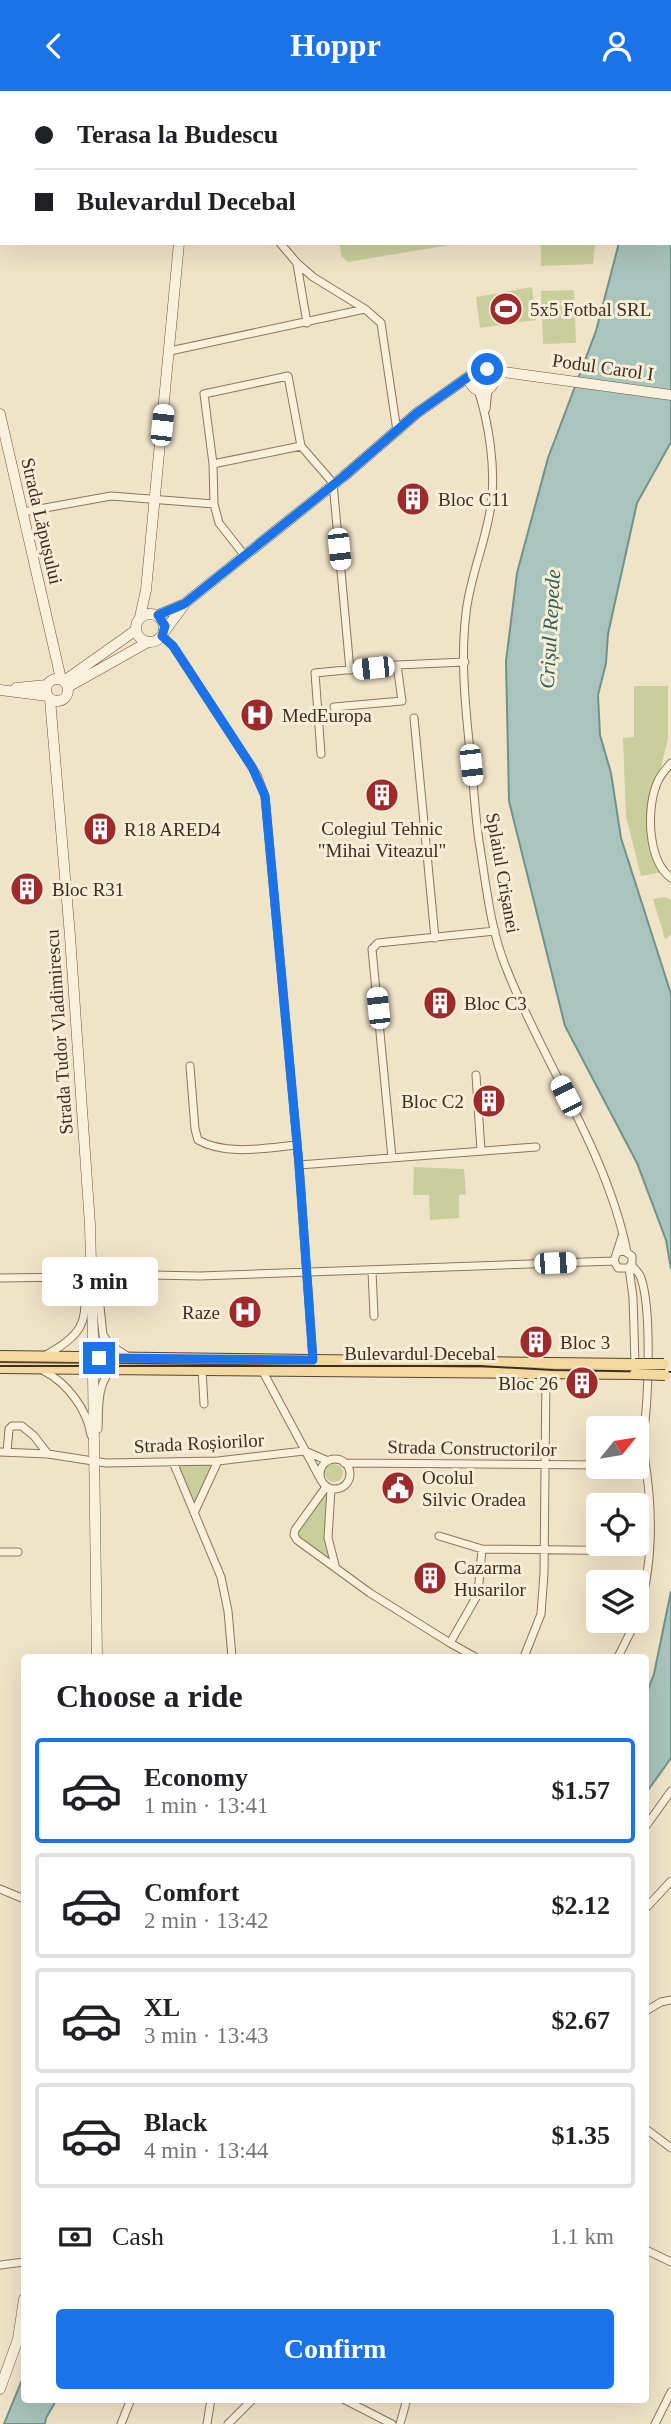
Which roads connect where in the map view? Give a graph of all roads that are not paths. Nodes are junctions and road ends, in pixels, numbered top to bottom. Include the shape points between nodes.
1 (179, 245) edge
2 (282, 245) edge
3 (297, 263) junction
4 (365, 309) junction
5 (307, 323) junction
6 (170, 351) junction
7 (489, 370) junction
8 (519, 373) junction
9 (471, 375) junction
10 (483, 387) junction
11 (453, 388) junction
12 (671, 395) edge
13 (0, 414) edge
14 (397, 431) junction
15 (301, 446) junction
16 (213, 464) junction
17 (333, 483) junction
18 (155, 500) junction
19 (214, 503) junction
20 (23, 512) junction
21 (246, 556) junction
22 (146, 590) junction
23 (184, 604) junction
24 (157, 615) junction
25 (140, 617) junction
26 (136, 630) junction
27 (163, 634) junction
28 (148, 642) junction
29 (465, 662) junction
30 (397, 665) junction
31 (349, 670) junction
32 (59, 685) junction
33 (0, 690) edge
34 (49, 697) junction
35 (334, 707) dead end
36 (414, 718) dead end
37 (54, 722) junction
38 (321, 754) dead end
39 (671, 763) edge
40 (671, 878) edge
41 (495, 931) junction
42 (435, 938) junction
43 (190, 1066) dead end
44 (476, 1075) dead end
45 (297, 1145) junction
46 (536, 1147) dead end
47 (481, 1151) junction
48 (393, 1158) junction
49 (299, 1165) junction
50 (623, 1232) junction
51 (618, 1252) junction
52 (627, 1252) junction
53 (91, 1254) junction
54 (614, 1261) junction
55 (96, 1267) junction
56 (627, 1267) junction
57 (372, 1271) junction
58 (86, 1272) junction
59 (306, 1272) junction
60 (105, 1274) junction
61 (0, 1278) edge
62 (97, 1279) junction
63 (374, 1315) dead end
64 (93, 1339) tunnel mouth
65 (0, 1356) edge
66 (42, 1357) junction
67 (131, 1358) junction
68 (313, 1360) junction
69 (671, 1364) edge
70 (0, 1368) edge
71 (37, 1368) junction
72 (114, 1368) junction
73 (202, 1369) junction
74 (635, 1369) junction
75 (262, 1370) junction
76 (546, 1372) junction
77 (93, 1374) tunnel mouth
78 (671, 1376) edge
79 (204, 1404) dead end
80 (646, 1416) edge
81 (304, 1451) junction
82 (3, 1452) edge
83 (48, 1454) junction
84 (93, 1456) junction
85 (218, 1461) junction
86 (328, 1461) junction
87 (173, 1462) junction
88 (344, 1463) junction
89 (544, 1465) junction
90 (586, 1465) edge
91 (320, 1479) junction
92 (328, 1488) junction
93 (194, 1513) junction
94 (439, 1536) dead end
95 (482, 1549) junction
96 (544, 1550) junction
97 (586, 1550) edge
98 (0, 1552) edge
99 (18, 1552) dead end
100 (335, 1566) junction
101 (629, 1633) edge
102 (450, 1643) junction
103 (97, 1654) edge
104 (232, 1654) edge
105 (470, 1654) edge
106 (525, 1654) edge
107 (619, 1654) edge
108 (671, 1791) edge
109 (649, 1822) edge
110 (671, 1881) edge
111 (0, 1889) edge
112 (21, 1898) edge
113 (649, 1905) edge
114 (671, 2000) edge
115 (649, 2009) edge
116 (649, 2131) edge
117 (671, 2148) edge
118 (649, 2251) edge
119 (21, 2262) edge
120 (671, 2262) edge
121 (0, 2265) edge
122 (21, 2334) edge
123 (0, 2389) edge
124 (671, 2392) edge
125 (129, 2403) edge
126 (210, 2403) edge
127 (249, 2403) edge
128 (351, 2403) edge
129 (406, 2403) edge
130 (121, 2424) edge
131 (207, 2424) edge
132 (228, 2424) edge
133 (392, 2424) edge
134 (400, 2424) edge
135 (655, 2424) edge

1 - 6 street
2 - 3 street
3 - 4 street
3 - 5 street
4 - 5 street
4 - 14 street via 381,323
5 - 6 street
6 - 18 street
7 - 8 street, Podul Carol I
7 - 9 street via 480,367
7 - 10 street via 494,377
8 - 10 street
8 - 12 street, Podul Carol I
9 - 10 street
9 - 11 street
10 - 11 street
10 - 29 street, Splaiul Crișanei via 491,505 466,614
11 - 14 street
13 - 20 street, Strada Lăpușului
14 - 17 street
15 - 16 street
15 - 16 street via 288,376 204,394
15 - 17 street
16 - 19 street
17 - 21 street
17 - 31 street
18 - 19 street
18 - 20 street via 95,497
18 - 22 street
19 - 21 street via 219,523
20 - 32 street, Strada Lăpușului
21 - 23 street
22 - 24 street
22 - 25 street
23 - 24 street
23 - 27 street
24 - 25 street
24 - 27 street via 164,622
25 - 26 street
26 - 28 street
26 - 32 street
27 - 28 street
27 - 45 street via 252,767 265,796
28 - 32 street
29 - 30 street
29 - 41 street, Splaiul Crișanei via 479,838
30 - 31 street
30 - 35 street via 402,701
31 - 38 street via 315,673
32 - 33 street
32 - 34 street, Strada Lăpușului
32 - 34 street via 57,701
32 - 37 street, Strada Tudor Vladimirescu
33 - 34 street
34 - 37 street, Strada Tudor Vladimirescu
36 - 42 street
37 - 53 street, Strada Tudor Vladimirescu
39 - 40 street via 658,780 651,831 656,858
41 - 42 street
41 - 50 street, Splaiul Crișanei via 506,968 594,1154
42 - 48 street via 374,945 372,949
43 - 45 street via 198,1140 206,1145 248,1149
44 - 47 street
45 - 49 street
46 - 47 street
47 - 48 street
48 - 49 street
49 - 59 street
50 - 51 street
50 - 52 street, Splaiul Crișanei
51 - 52 street
51 - 54 street
52 - 56 street, Splaiul Crișanei via 632,1259
53 - 55 street
53 - 58 street
53 - 64 street, Strada Tudor Vladimirescu
54 - 56 street, Splaiul Crișanei
54 - 57 street
55 - 60 street
55 - 62 street
56 - 74 street, Splaiul Crișanei via 633,1297
56 - 80 street via 641,1278 647,1321
57 - 59 street
57 - 63 street
58 - 61 street via 81,1277
58 - 66 street via 86,1307 80,1326 68,1342
59 - 60 street
59 - 68 street
60 - 62 street
62 - 67 street via 103,1335
65 - 66 main road, Bulevardul Decebal
66 - 67 main road, Bulevardul Decebal
67 - 68 main road, Bulevardul Decebal
68 - 74 main road, Bulevardul Decebal
69 - 74 main road, Bulevardul Decebal, bridge
70 - 71 main road, Bulevardul Decebal
71 - 72 main road, Bulevardul Decebal
71 - 84 street via 56,1378 75,1399 89,1426
72 - 73 main road, Bulevardul Decebal
72 - 84 street via 101,1386
73 - 75 main road, Bulevardul Decebal
73 - 79 street
74 - 76 main road, Bulevardul Decebal
74 - 78 main road, Bulevardul Decebal, bridge
75 - 76 main road, Bulevardul Decebal
75 - 81 street
76 - 89 street
77 - 84 street
81 - 85 street, Strada Roșiorilor
81 - 86 street
81 - 91 street
82 - 83 street
82 - 83 street via 9,1429 22,1426
83 - 84 street, Strada Roșiorilor
84 - 87 street, Strada Roșiorilor
84 - 103 street
85 - 87 street, Strada Roșiorilor
85 - 93 street
86 - 88 street
86 - 91 street via 321,1467
87 - 93 street
88 - 89 street, Strada Constructorilor
88 - 92 street via 350,1472 348,1481 339,1489
89 - 90 street, Strada Constructorilor
89 - 96 street
91 - 92 street
92 - 100 street via 328,1538
92 - 100 street via 294,1535
93 - 104 street via 221,1577
94 - 95 street
95 - 96 street
95 - 102 street via 478,1594
96 - 97 street
96 - 106 street via 541,1614
98 - 99 street
100 - 102 street
101 - 107 street
102 - 105 street
108 - 109 street
110 - 113 street
111 - 112 street
114 - 115 street
116 - 117 street
118 - 120 street
119 - 121 street
122 - 123 street
124 - 135 street
125 - 130 street
126 - 131 street
127 - 132 street
128 - 133 street
129 - 134 street

